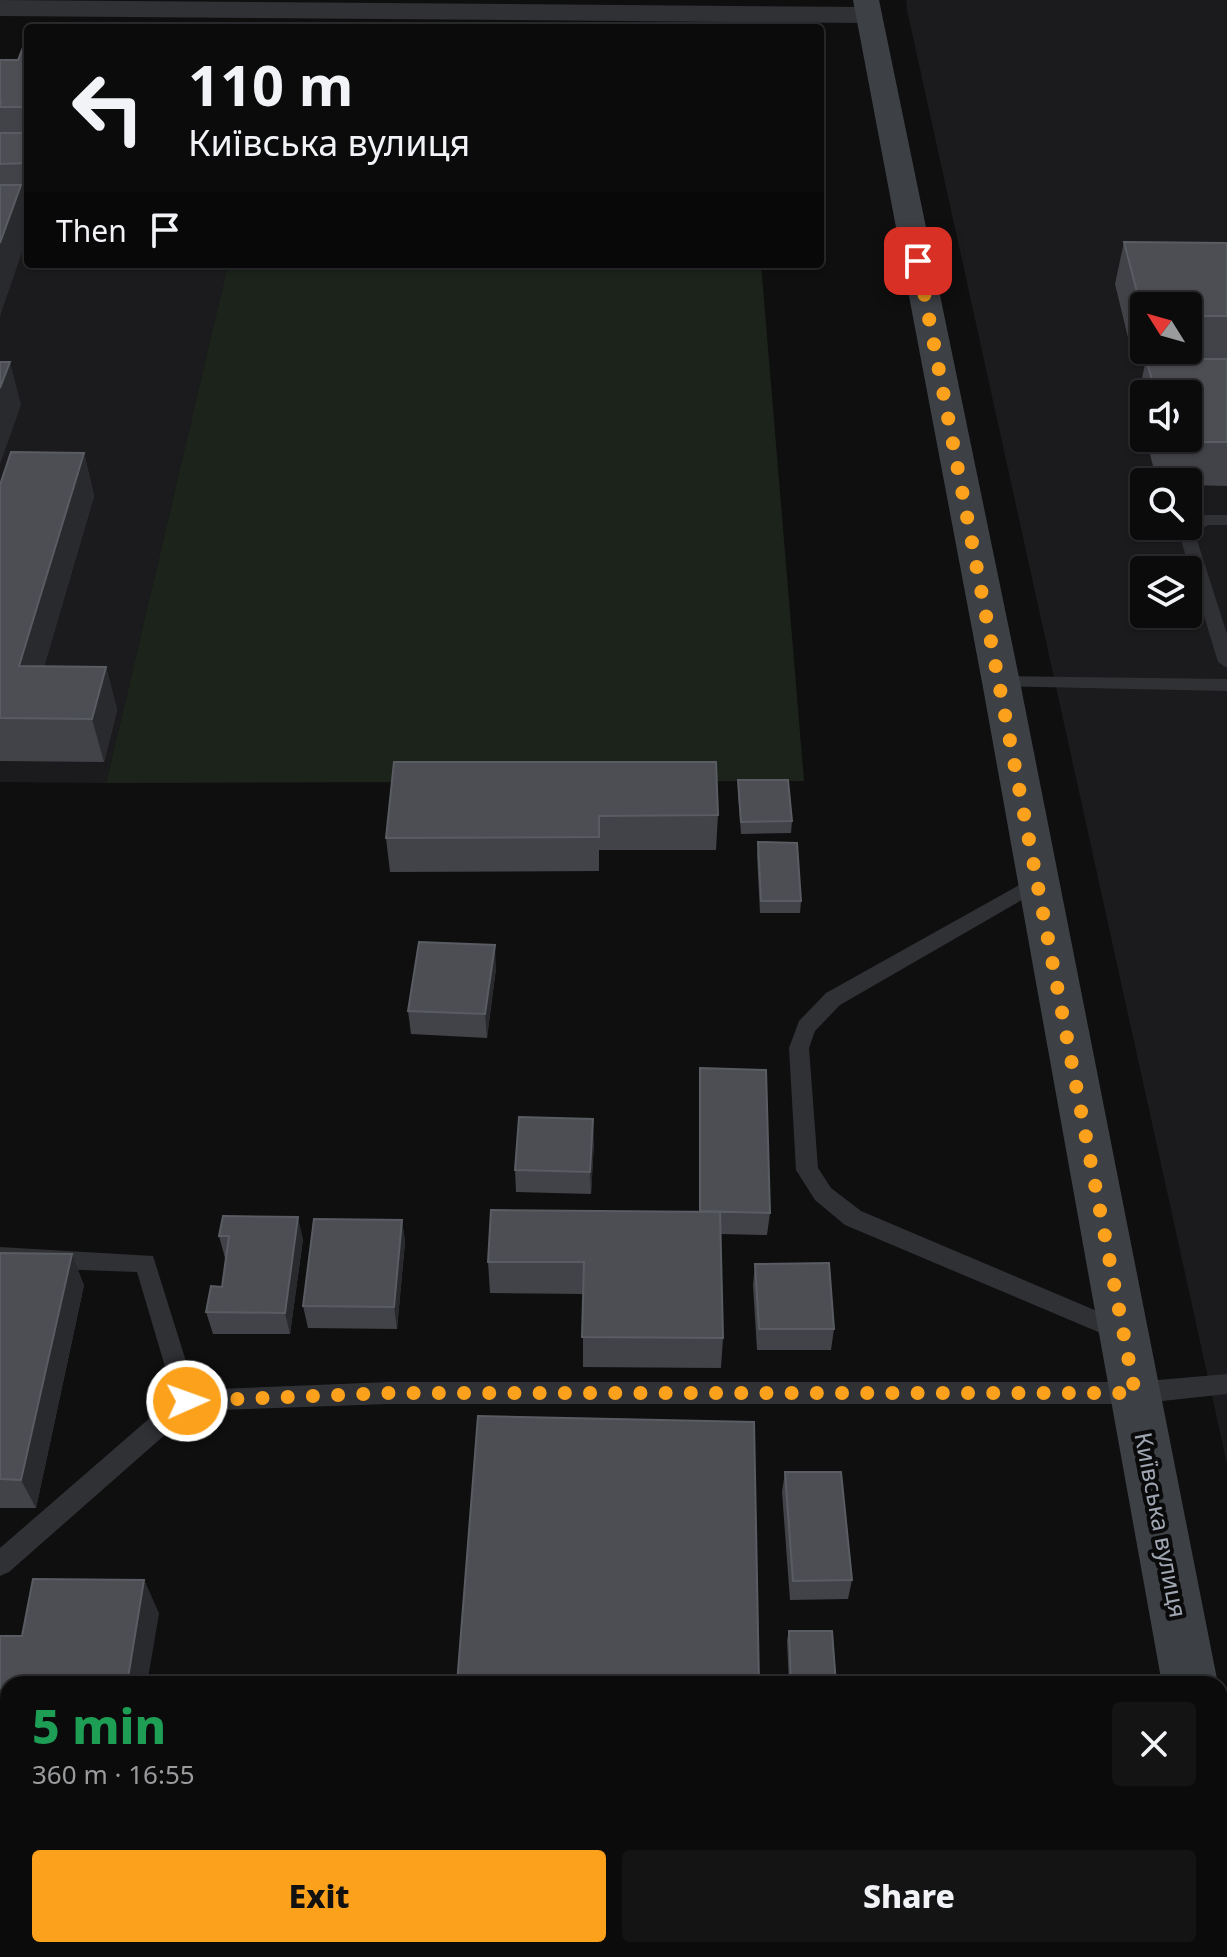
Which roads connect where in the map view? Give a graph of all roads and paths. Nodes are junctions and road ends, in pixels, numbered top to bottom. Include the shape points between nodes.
1 (868, 7) edge
2 (0, 8) edge
3 (1227, 520) edge
4 (1227, 662) edge
5 (1001, 682) junction
6 (1227, 685) edge
7 (1039, 881) junction
8 (0, 1257) edge
9 (1123, 1333) junction
10 (1227, 1384) edge
11 (1135, 1393) junction
12 (187, 1401) junction
13 (0, 1564) edge
14 (1188, 1676) edge

1 - 2 street
1 - 5 main road, Київська вулиця
3 - 4 lane via 1205,520 1192,528 1189,540
5 - 6 lane
5 - 7 main road, Київська вулиця
7 - 9 main road, Київська вулиця
7 - 9 lane via 833,999 806,1027 799,1048 807,1170 823,1194 853,1218
8 - 12 lane via 145,1263
9 - 11 main road, Київська вулиця
10 - 11 lane
11 - 12 lane via 389,1393
11 - 14 main road, Київська вулиця
12 - 13 lane

